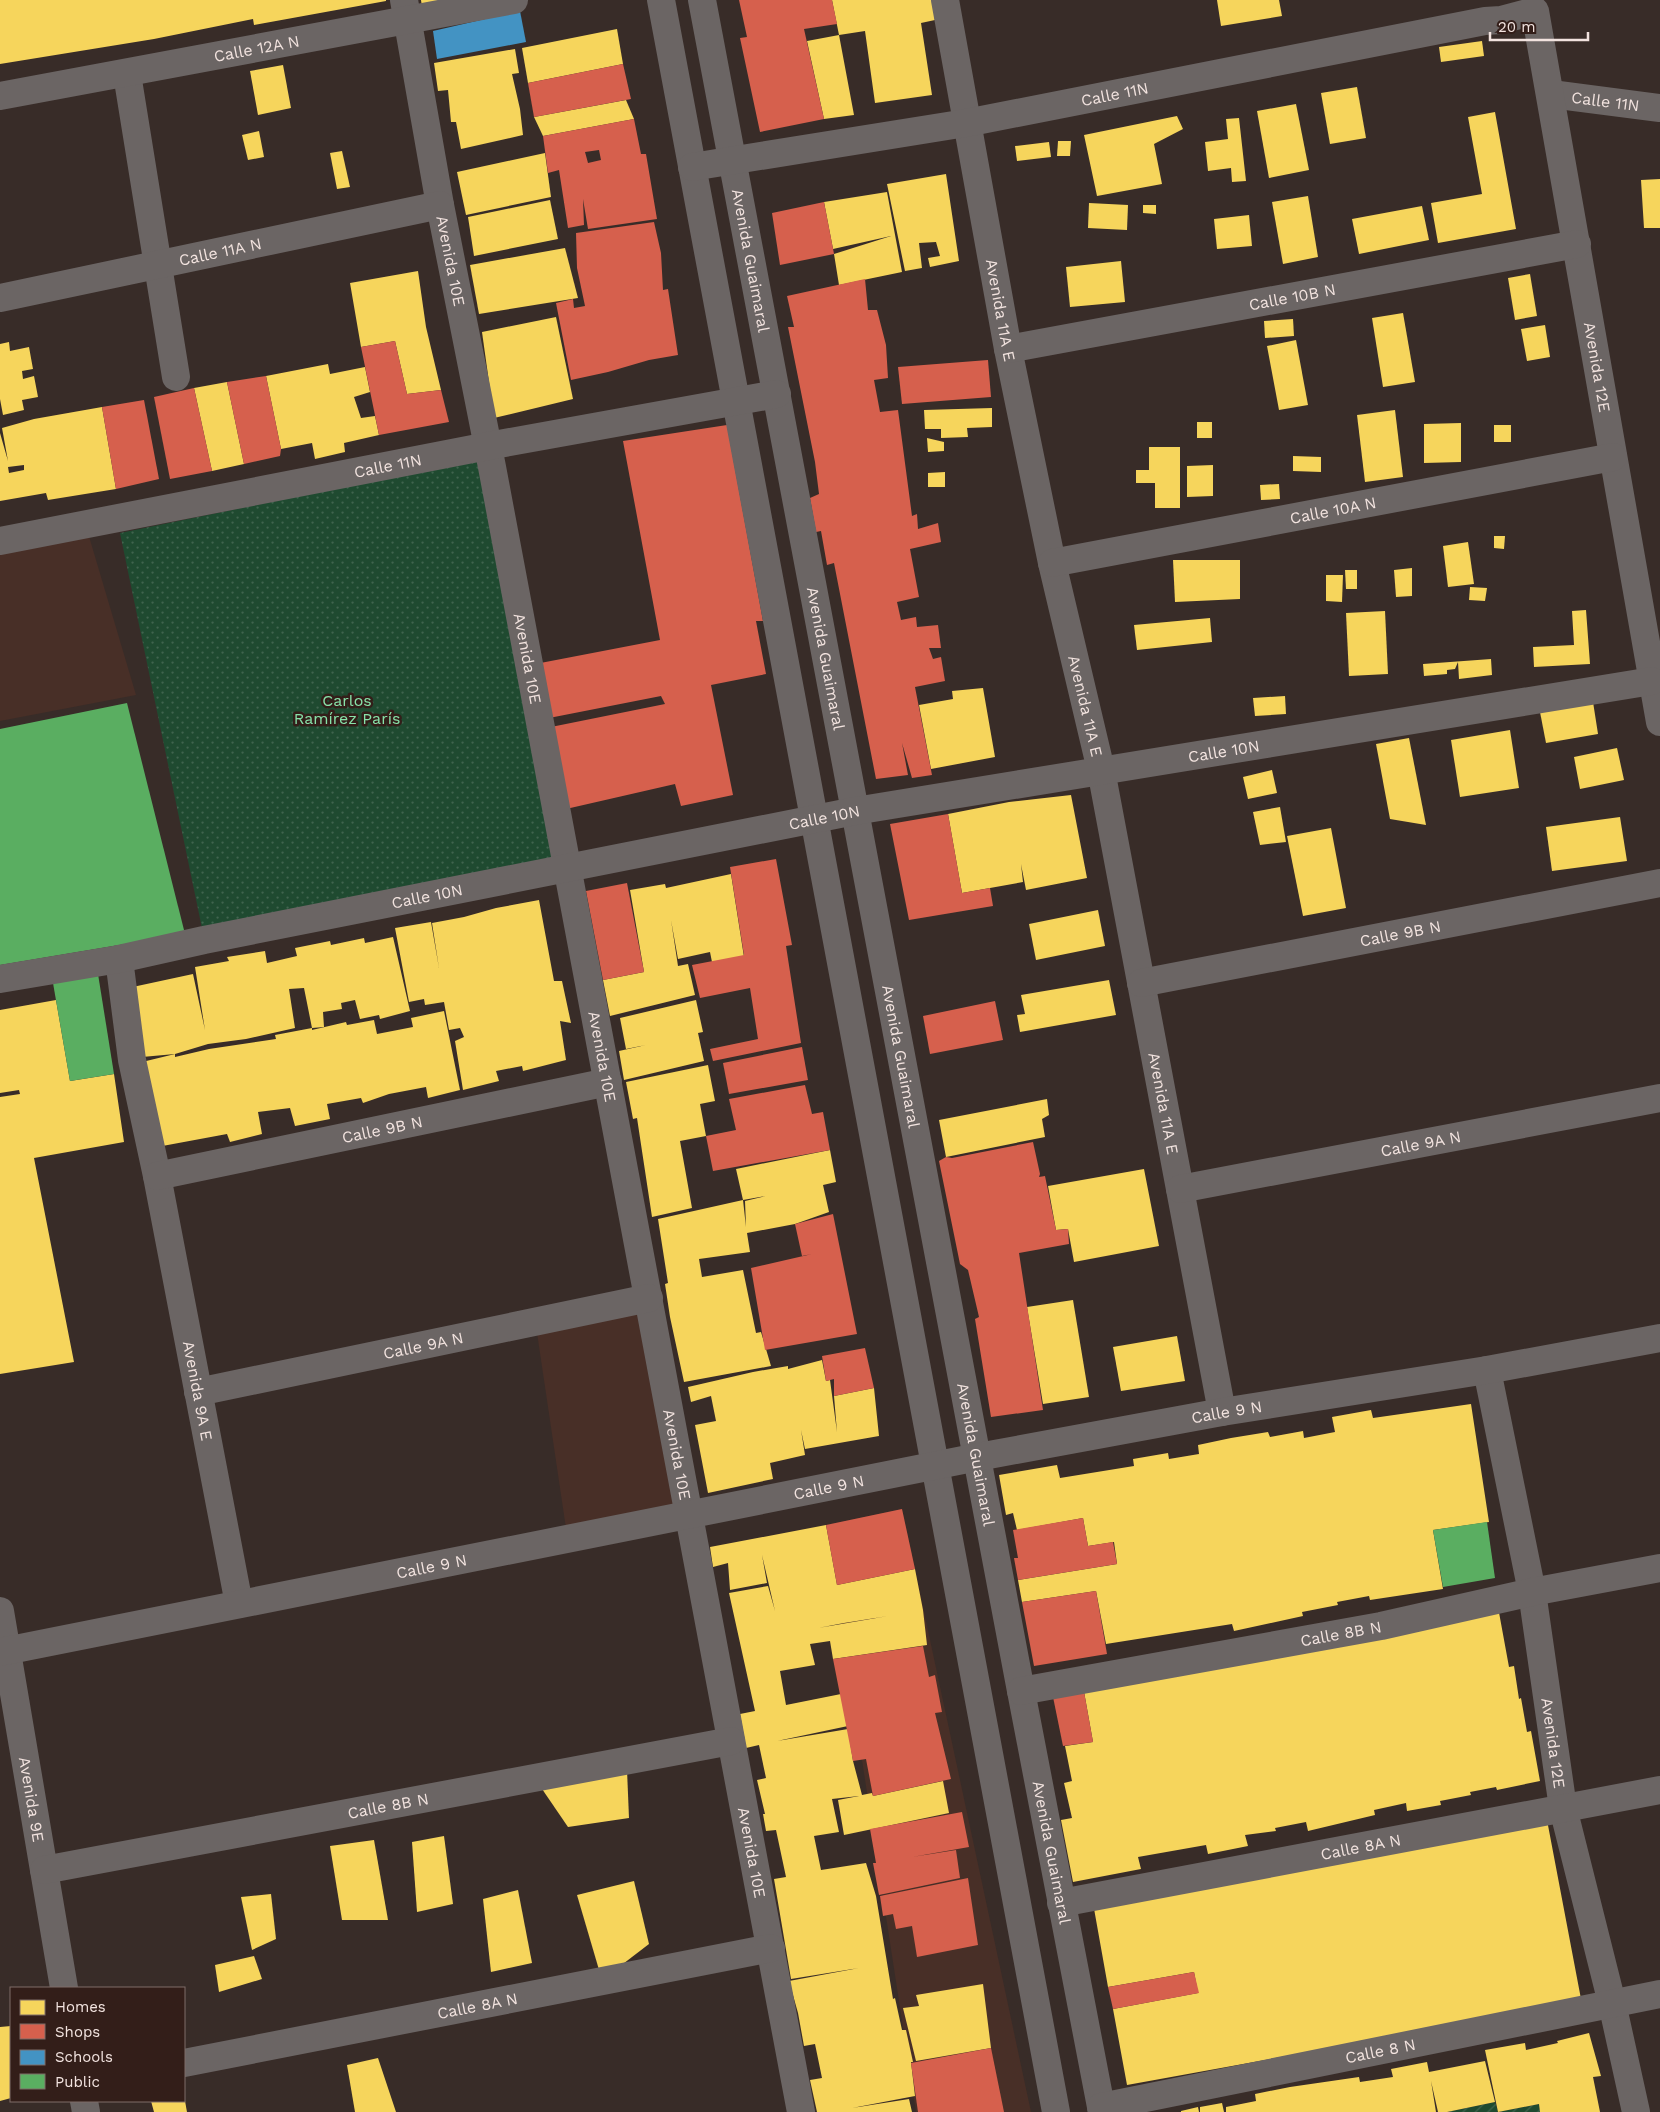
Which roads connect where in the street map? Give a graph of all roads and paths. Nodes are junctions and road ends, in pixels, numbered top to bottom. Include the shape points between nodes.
1 (514, 0) edge
2 (661, 0) edge
3 (702, 0) edge
4 (945, 0) edge
5 (406, 10) edge
6 (1536, 11) joint
7 (126, 74) junction
8 (1551, 94) junction
9 (0, 96) edge
10 (1660, 108) edge
11 (966, 123) junction
12 (732, 160) junction
13 (692, 167) junction
14 (440, 205) junction
15 (1577, 244) junction
16 (157, 264) junction
17 (0, 298) edge
18 (1008, 349) junction
19 (176, 377) dead end
20 (777, 394) junction
21 (736, 401) junction
22 (488, 446) junction
23 (1613, 457) junction
24 (0, 541) edge
25 (1052, 563) junction
26 (1652, 681) junction
27 (1660, 722) edge
28 (1101, 770) junction
29 (855, 811) junction
30 (814, 818) junction
31 (568, 867) junction
32 (1660, 883) edge
33 (119, 959) junction
34 (0, 979) edge
35 (1141, 982) junction
36 (608, 1082) junction
37 (1660, 1098) edge
38 (157, 1176) junction
39 (1180, 1189) junction
40 (649, 1298) junction
41 (1660, 1338) edge
42 (1487, 1370) junction
43 (198, 1392) junction
44 (1222, 1412) junction
45 (978, 1457) junction
46 (936, 1466) junction
47 (689, 1515) junction
48 (1660, 1568) edge
49 (1532, 1592) junction
50 (239, 1604) junction
51 (0, 1611) edge
52 (3, 1651) edge
53 (1021, 1691) junction
54 (731, 1740) junction
55 (1660, 1790) edge
56 (1563, 1808) junction
57 (44, 1870) junction
58 (1061, 1903) junction
59 (770, 1948) junction
60 (64, 1987) edge
61 (1660, 1994) edge
62 (1612, 2004) junction
63 (185, 2064) edge
64 (1102, 2109) edge
65 (801, 2112) edge
66 (1056, 2112) edge
67 (1636, 2112) edge

1 - 5 street, Calle 12A N
2 - 13 street
3 - 12 street, Avenida Guaimaral
4 - 11 street, Avenida 11A E
5 - 7 street, Calle 12A N
5 - 14 street, Avenida 10E
6 - 8 street, Avenida 12E
6 - 11 street, Calle 11N
7 - 9 street, Calle 12A N
7 - 16 street
8 - 10 street, Calle 11N
8 - 15 street, Avenida 12E
11 - 12 street, Calle 11N
11 - 18 street, Avenida 11A E
12 - 13 street, Calle 11N
12 - 20 street, Avenida Guaimaral
13 - 21 street
14 - 16 street, Calle 11A N
14 - 22 street, Avenida 10E
15 - 18 street, Calle 10B N
15 - 23 street, Avenida 12E
16 - 17 street, Calle 11A N
16 - 19 street
18 - 25 street, Avenida 11A E
20 - 21 street, Calle 11N
20 - 29 street, Avenida Guaimaral
21 - 22 street, Calle 11N
21 - 30 street
22 - 24 street, Calle 11N
22 - 31 street, Avenida 10E
23 - 25 street, Calle 10A N
23 - 26 street, Avenida 12E
25 - 28 street, Avenida 11A E
26 - 27 street, Avenida 12E
26 - 28 street, Calle 10N
28 - 29 street, Calle 10N
28 - 35 street, Avenida 11A E
29 - 30 street, Calle 10N
29 - 45 street, Avenida Guaimaral
30 - 31 street, Calle 10N
30 - 46 street
31 - 33 street, Calle 10N
31 - 36 street, Avenida 10E
32 - 35 street, Calle 9B N
33 - 34 street, Calle 10N
33 - 38 street, Avenida 9A E via 132,1060
35 - 39 street, Avenida 11A E
36 - 38 street, Calle 9B N
36 - 40 street, Avenida 10E
37 - 39 street, Calle 9A N
38 - 43 street, Avenida 9A E
39 - 44 street, Avenida 11A E
40 - 43 street, Calle 9A N
40 - 47 street, Avenida 10E
41 - 42 street, Calle 9 N
42 - 44 street, Calle 9 N
42 - 49 street, Avenida 12E
43 - 50 street, Avenida 9A E
44 - 45 street, Calle 9 N
45 - 46 street, Calle 9 N
45 - 53 street, Avenida Guaimaral
46 - 47 street, Calle 9 N
46 - 66 street
47 - 50 street, Calle 9 N
47 - 54 street, Avenida 10E
48 - 49 street, Calle 8B N
49 - 53 street, Calle 8B N via 1381,1626
49 - 56 street, Avenida 12E
50 - 52 street, Calle 9 N
51 - 52 street, Avenida 9E
52 - 57 street, Avenida 9E
53 - 58 street, Avenida Guaimaral
54 - 57 street, Calle 8B N
54 - 59 street, Avenida 10E
55 - 56 street, Calle 8A N
56 - 58 street, Calle 8A N
56 - 62 street, Avenida 12E
57 - 60 street, Avenida 9E
58 - 64 street, Avenida Guaimaral
59 - 63 street, Calle 8A N
59 - 65 street, Avenida 10E
61 - 62 street, Calle 8 N
62 - 64 street, Calle 8 N
62 - 67 street, Avenida 12E

